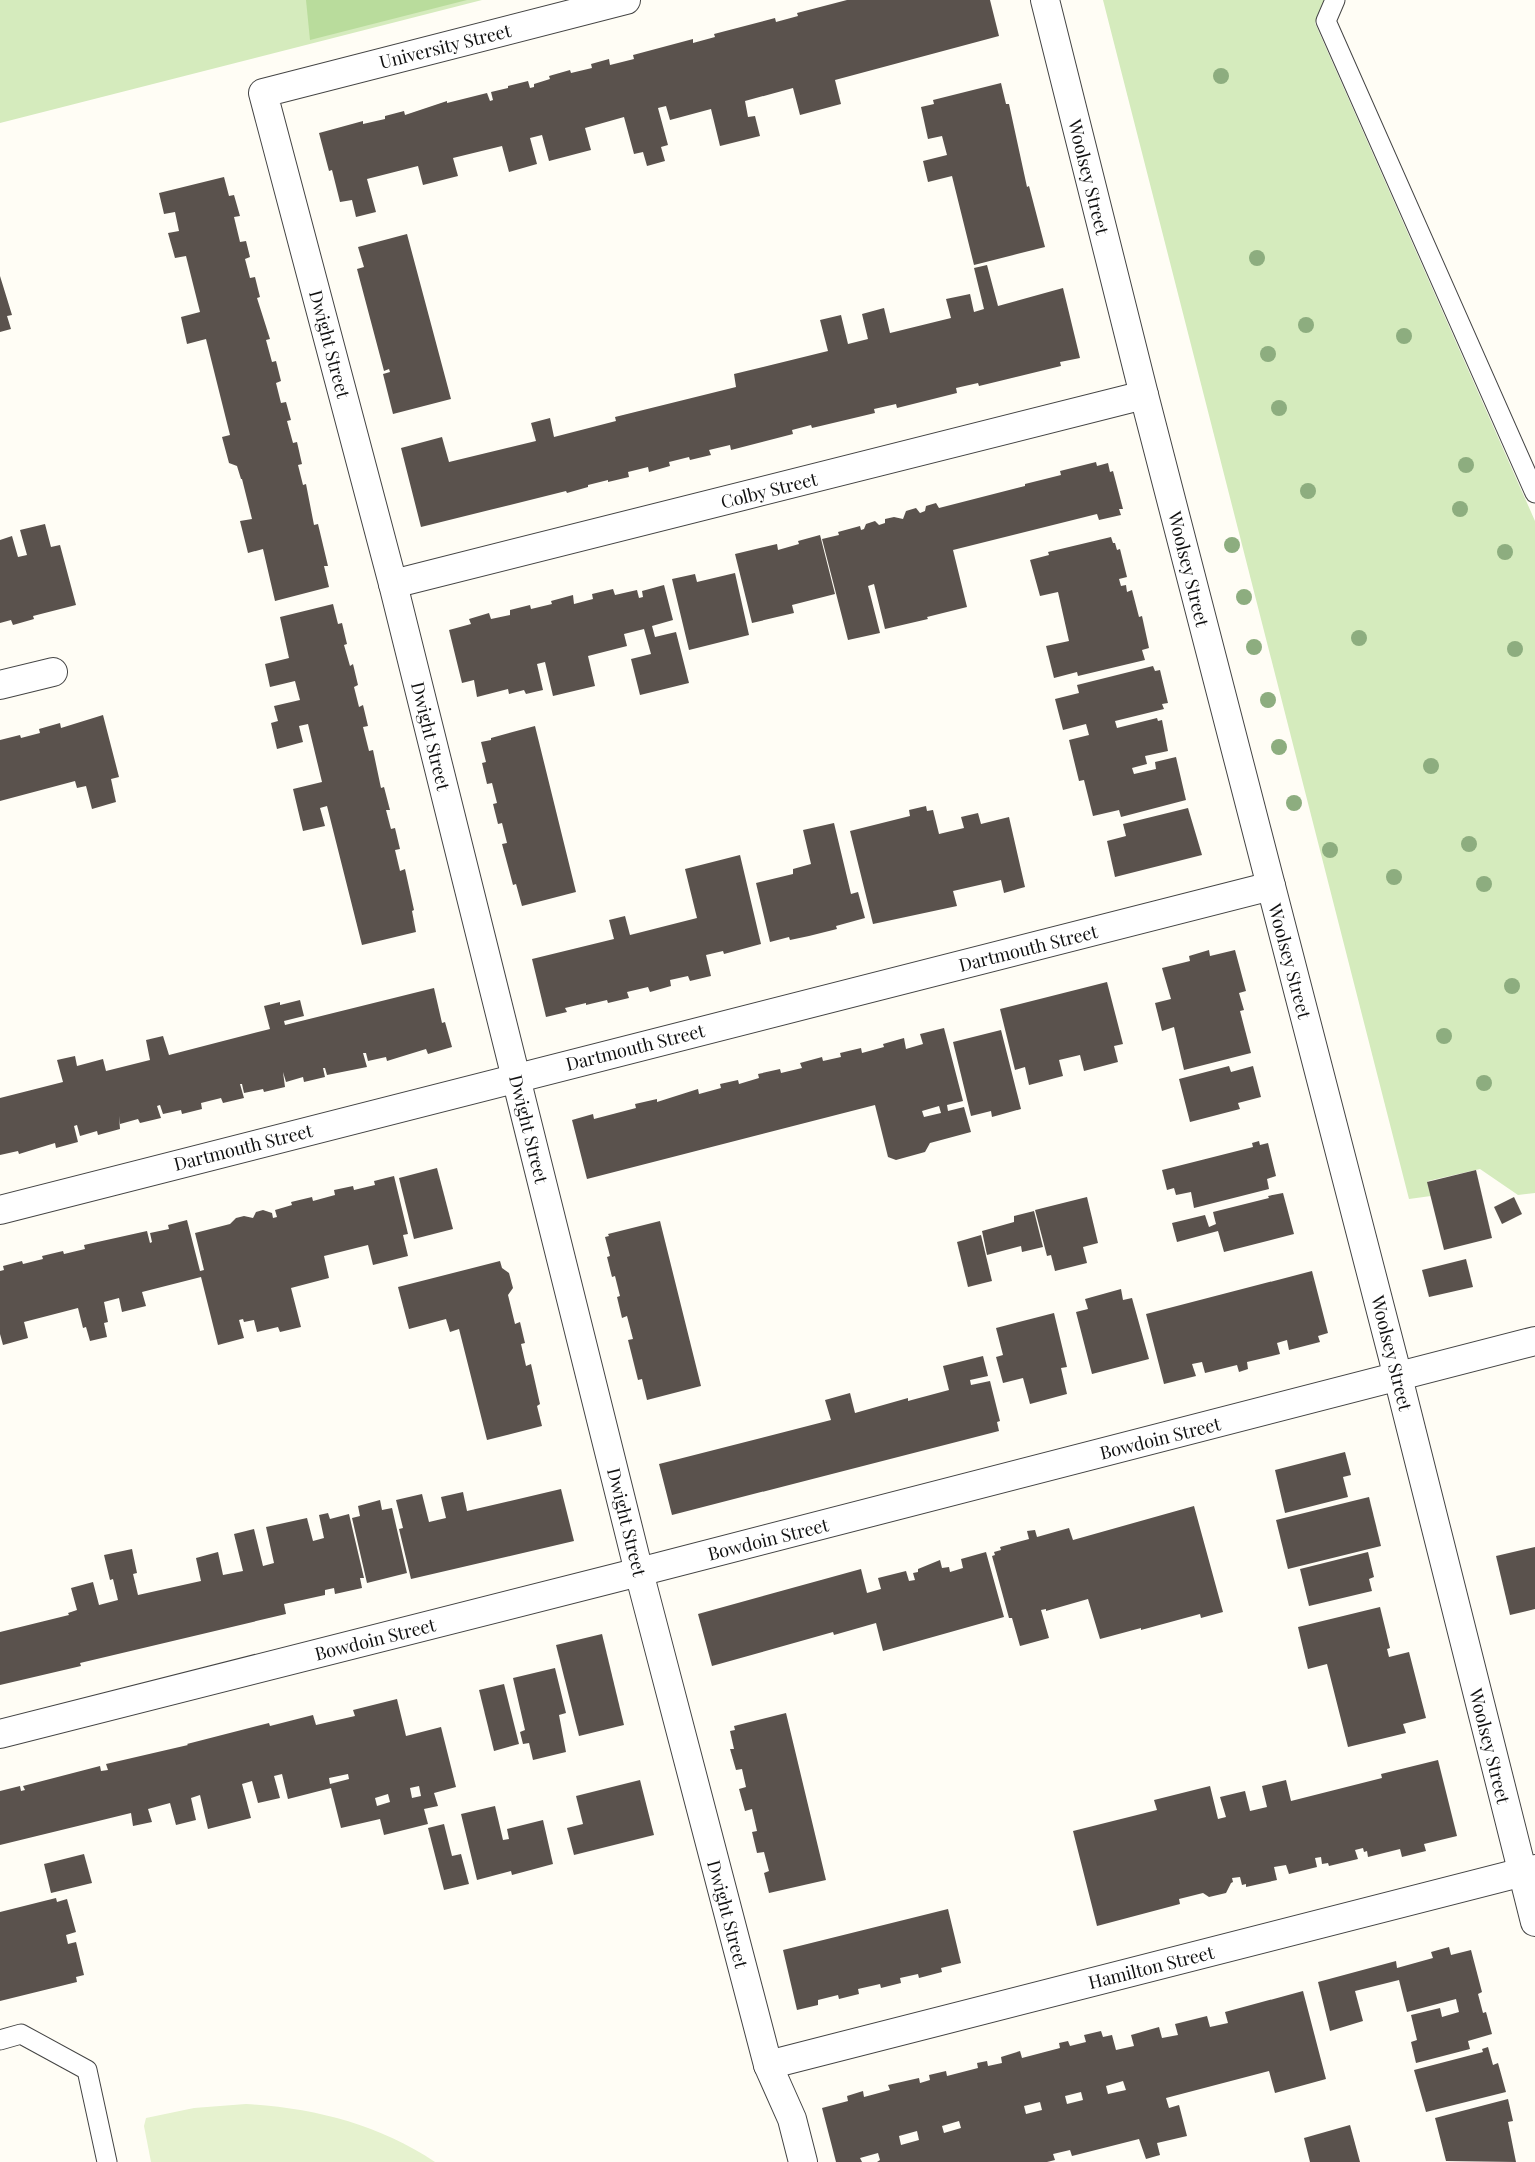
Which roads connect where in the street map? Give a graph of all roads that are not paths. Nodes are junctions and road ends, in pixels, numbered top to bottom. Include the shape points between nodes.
1 (626, 0) edge
2 (1045, 0) edge
3 (1335, 0) edge
4 (263, 93) joint
5 (1144, 396) junction
6 (1535, 493) edge
7 (393, 584) junction
8 (53, 672) dead end
9 (0, 685) edge
10 (1271, 886) junction
11 (516, 1077) junction
12 (0, 1210) edge
13 (1535, 1341) edge
14 (1398, 1377) junction
15 (639, 1572) junction
16 (0, 1734) edge
17 (1529, 1871) edge
18 (1535, 1922) edge
19 (0, 2040) edge
20 (768, 2064) junction
21 (107, 2162) edge
22 (803, 2162) edge

1 - 4 street, University Street
2 - 5 street, Woolsey Street
3 - 6 lane via 1326,21
4 - 7 street, Dwight Street
5 - 7 street, Colby Street
5 - 10 street, Woolsey Street
7 - 11 street, Dwight Street
8 - 9 street
10 - 11 street, Dartmouth Street
10 - 14 street, Woolsey Street
11 - 12 street, Dartmouth Street
11 - 15 street, Dwight Street
13 - 14 street, Bowdoin Street
14 - 15 street, Bowdoin Street
14 - 17 street, Woolsey Street
15 - 16 street, Bowdoin Street
15 - 20 street, Dwight Street
17 - 18 street, Woolsey Street
17 - 20 street, Hamilton Street
19 - 21 lane via 22,2034 87,2070
20 - 22 street, Dwight Street via 792,2119

